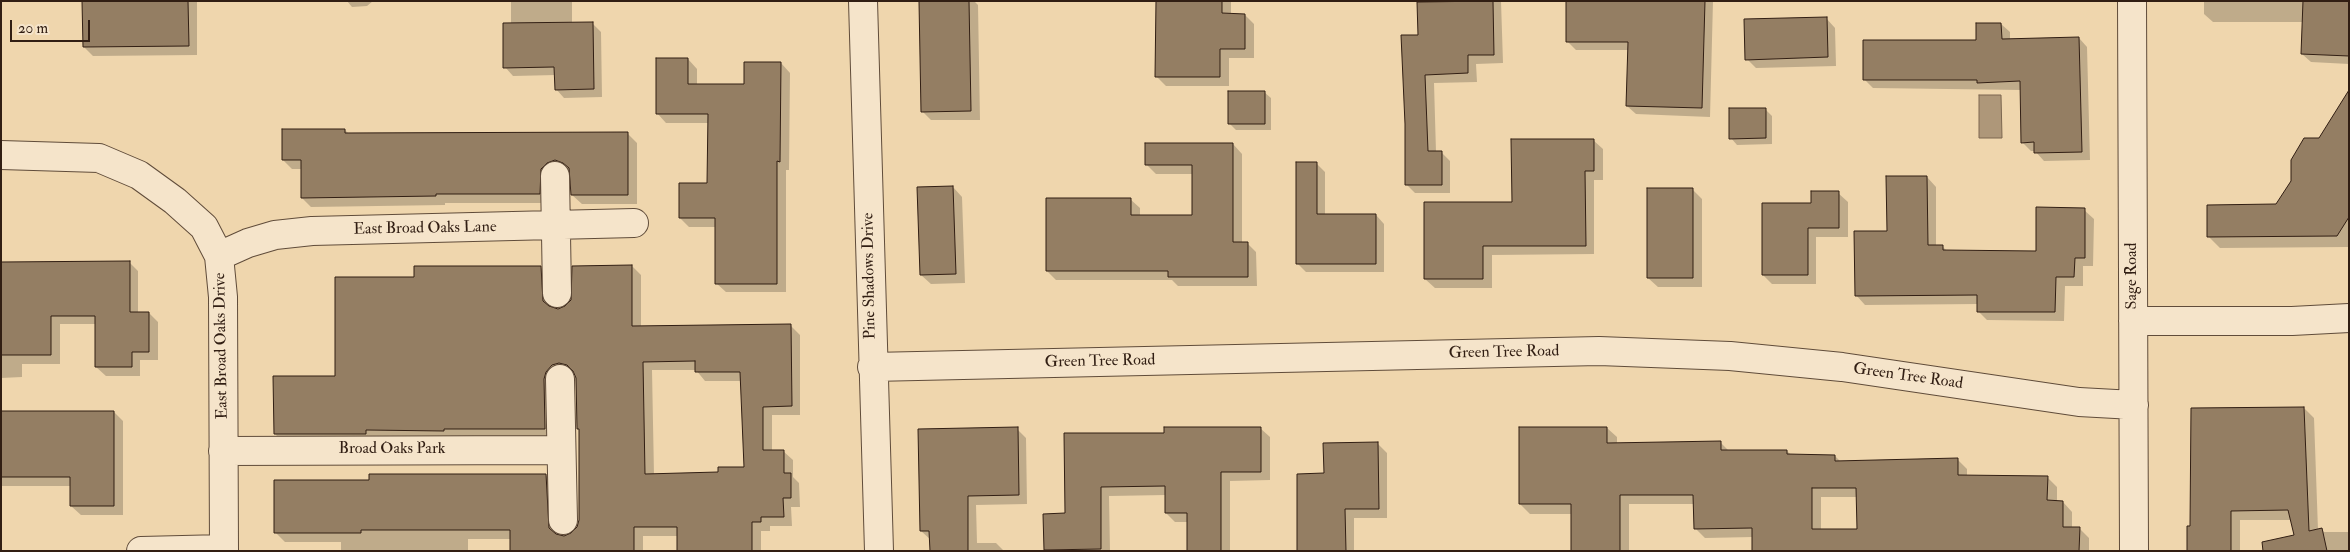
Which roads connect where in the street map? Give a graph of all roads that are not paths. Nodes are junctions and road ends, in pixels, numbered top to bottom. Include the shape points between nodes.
1 (863, 1) edge
2 (2132, 1) edge
3 (5, 150) edge
4 (556, 176) dead end
5 (634, 223) dead end
6 (557, 226) junction
7 (219, 256) junction
8 (557, 293) dead end
9 (2349, 318) edge
10 (2133, 320) junction
11 (872, 367) junction
12 (560, 379) dead end
13 (2134, 405) junction
14 (561, 450) junction
15 (223, 451) junction
16 (563, 520) dead end
17 (224, 550) edge
18 (141, 551) edge
19 (878, 551) edge
20 (2134, 551) edge

1 - 11 street, Pine Shadows Drive
2 - 10 street, Sage Road
3 - 7 street, East Broad Oaks Drive via 99,158 139,175 204,227
4 - 6 street
5 - 6 street, East Broad Oaks Lane
6 - 7 street, East Broad Oaks Lane via 312,231 275,235
6 - 8 street
7 - 15 street, East Broad Oaks Drive via 223,297
9 - 10 street
10 - 13 street, Sage Road
11 - 13 street, Green Tree Road via 1599,351 1730,356 1842,367 2079,402
11 - 19 street, Pine Shadows Drive
12 - 14 street
13 - 20 street, Sage Road
14 - 15 street, Broad Oaks Park
14 - 16 street
15 - 17 street, East Broad Oaks Drive
17 - 18 street

